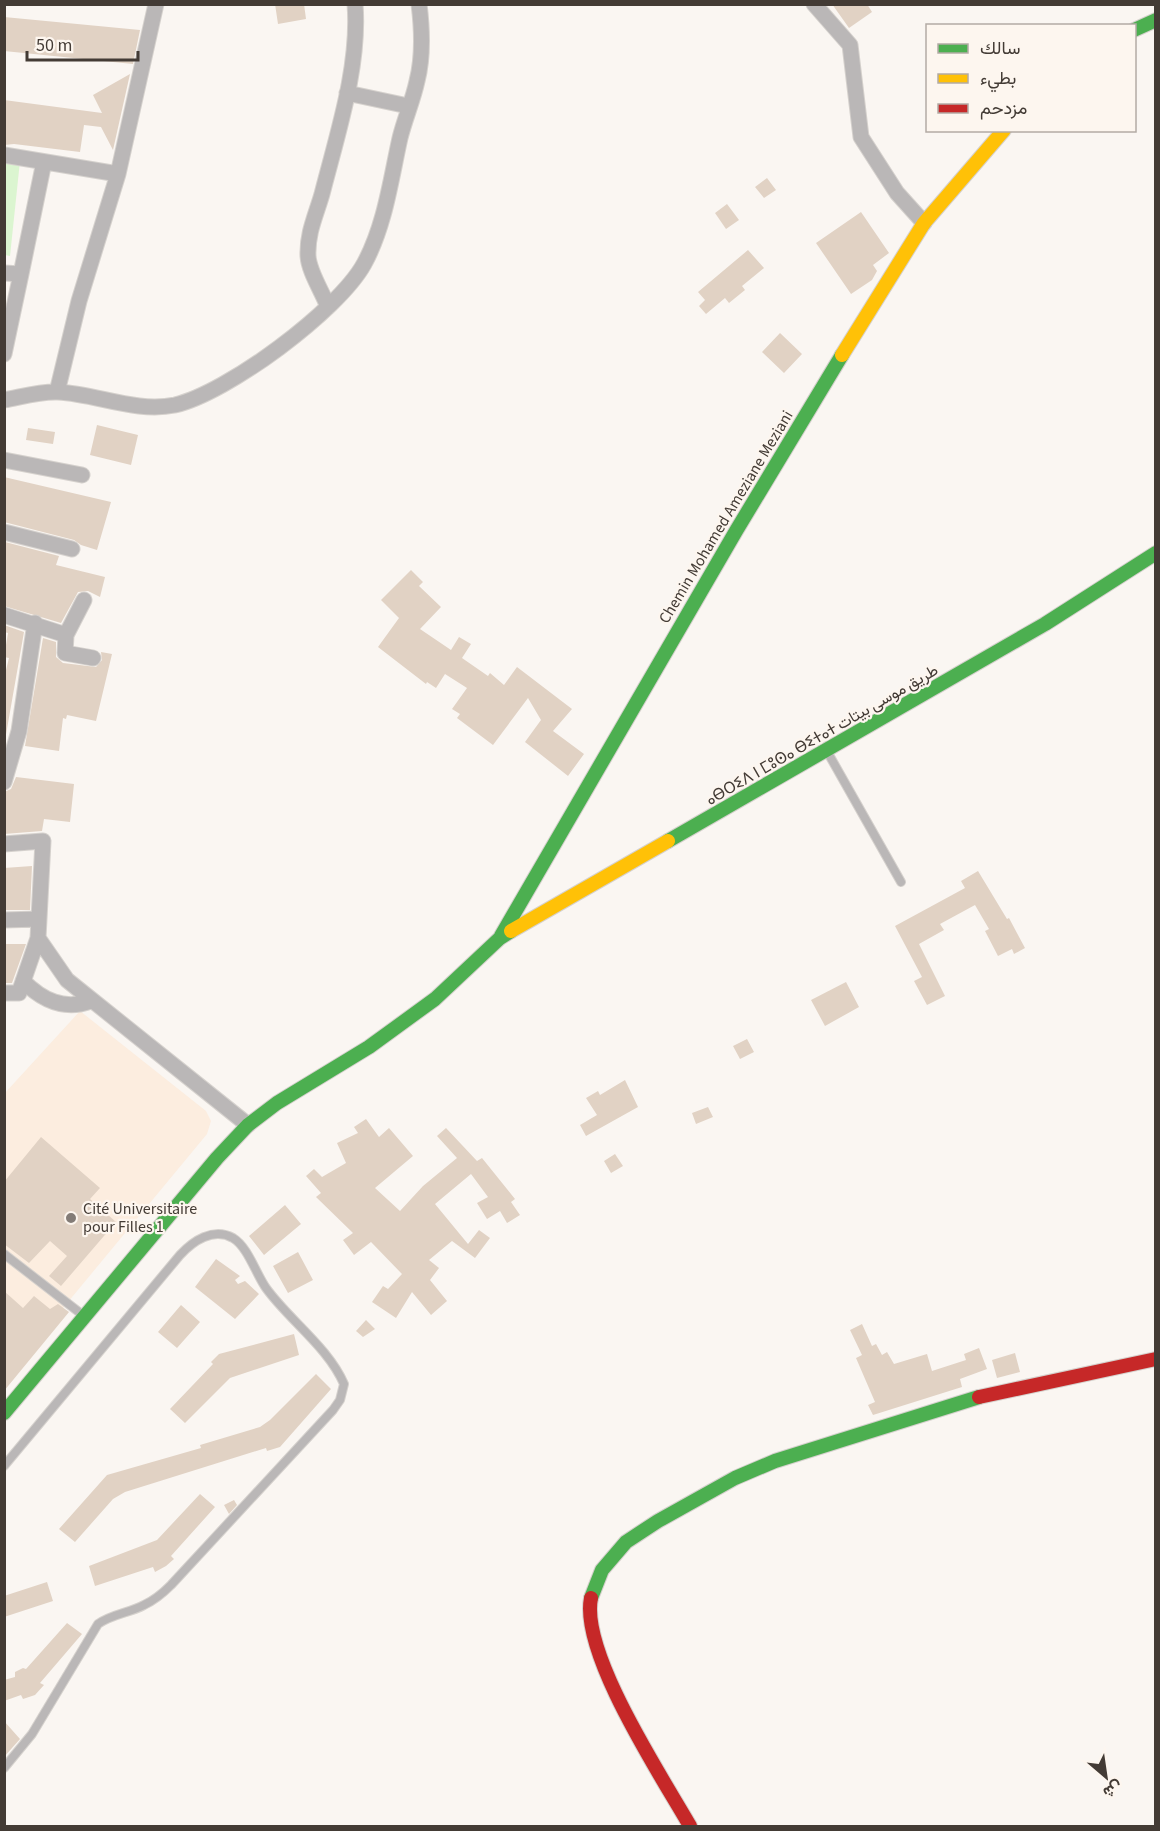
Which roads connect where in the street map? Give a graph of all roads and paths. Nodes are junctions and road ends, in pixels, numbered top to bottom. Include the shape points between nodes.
1 (156, 4) edge
2 (355, 4) edge
3 (418, 4) edge
4 (814, 4) edge
5 (1155, 20) edge
6 (1136, 29) edge
7 (347, 93) junction
8 (408, 106) junction
9 (1002, 132) edge
10 (4, 155) edge
11 (44, 162) junction
12 (118, 174) junction
13 (924, 223) junction
14 (4, 273) edge
15 (21, 274) junction
16 (328, 307) junction
17 (4, 354) edge
18 (57, 392) junction
19 (4, 400) edge
20 (4, 459) edge
21 (82, 475) dead end
22 (4, 532) edge
23 (72, 549) dead end
24 (1155, 553) edge
25 (84, 600) dead end
26 (4, 615) edge
27 (35, 623) junction
28 (66, 635) junction
29 (93, 658) dead end
30 (11, 729) edge
31 (828, 752) junction
32 (4, 782) edge
33 (4, 844) edge
34 (901, 882) dead end
35 (39, 919) junction
36 (4, 921) edge
37 (38, 938) junction
38 (500, 938) junction
39 (23, 981) junction
40 (4, 993) edge
41 (91, 1001) junction
42 (249, 1125) junction
43 (4, 1254) edge
44 (84, 1317) junction
45 (1155, 1359) edge
46 (4, 1413) edge
47 (4, 1466) edge
48 (4, 1768) edge
49 (690, 1827) edge

1 - 12 street
2 - 7 street
3 - 8 street via 420,52 417,81
4 - 13 street via 850,45 861,137 897,193
5 - 6 main road
7 - 8 street
7 - 16 street via 308,236 308,259
8 - 16 street via 380,221 364,264
9 - 13 main road, Chemin Mohamed Ameziane Meziani
10 - 11 street
11 - 12 street
11 - 15 street
12 - 18 street via 81,292
13 - 38 main road, Chemin Mohamed Ameziane Meziani via 730,542
14 - 15 street
15 - 17 street
16 - 18 street via 274,352 202,397 172,405 134,405
18 - 19 street
20 - 21 street
22 - 23 street
24 - 31 main road, ⴰⴱⵔⵉⴷ ⵏ ⵎⵓⵙⴰ ⴱⵉⵜⴰⵜ طريق موسى بيتات via 1045,624
25 - 28 street
26 - 27 street
27 - 28 street
27 - 30 street
28 - 29 street via 65,653
30 - 32 street
31 - 34 lane
31 - 38 main road, ⴰⴱⵔⵉⴷ ⵏ ⵎⵓⵙⴰ ⴱⵉⵜⴰⵜ طريق موسى بيتات
33 - 35 street via 43,841
35 - 36 street
35 - 37 street
37 - 39 street
37 - 41 street via 67,980
38 - 42 main road via 435,999 369,1047 276,1103
39 - 40 street via 19,993
39 - 41 street via 40,996 58,1004
41 - 42 street
42 - 44 main road
43 - 44 lane
44 - 46 main road
45 - 49 main road via 1003,1391 894,1421 751,1471 651,1524 624,1543 606,1564 590,1604 597,1647 618,1695
47 - 48 lane via 180,1255 191,1243 210,1235 233,1238 239,1244 266,1288 330,1362 344,1384 333,1410 157,1598 98,1624 32,1734

